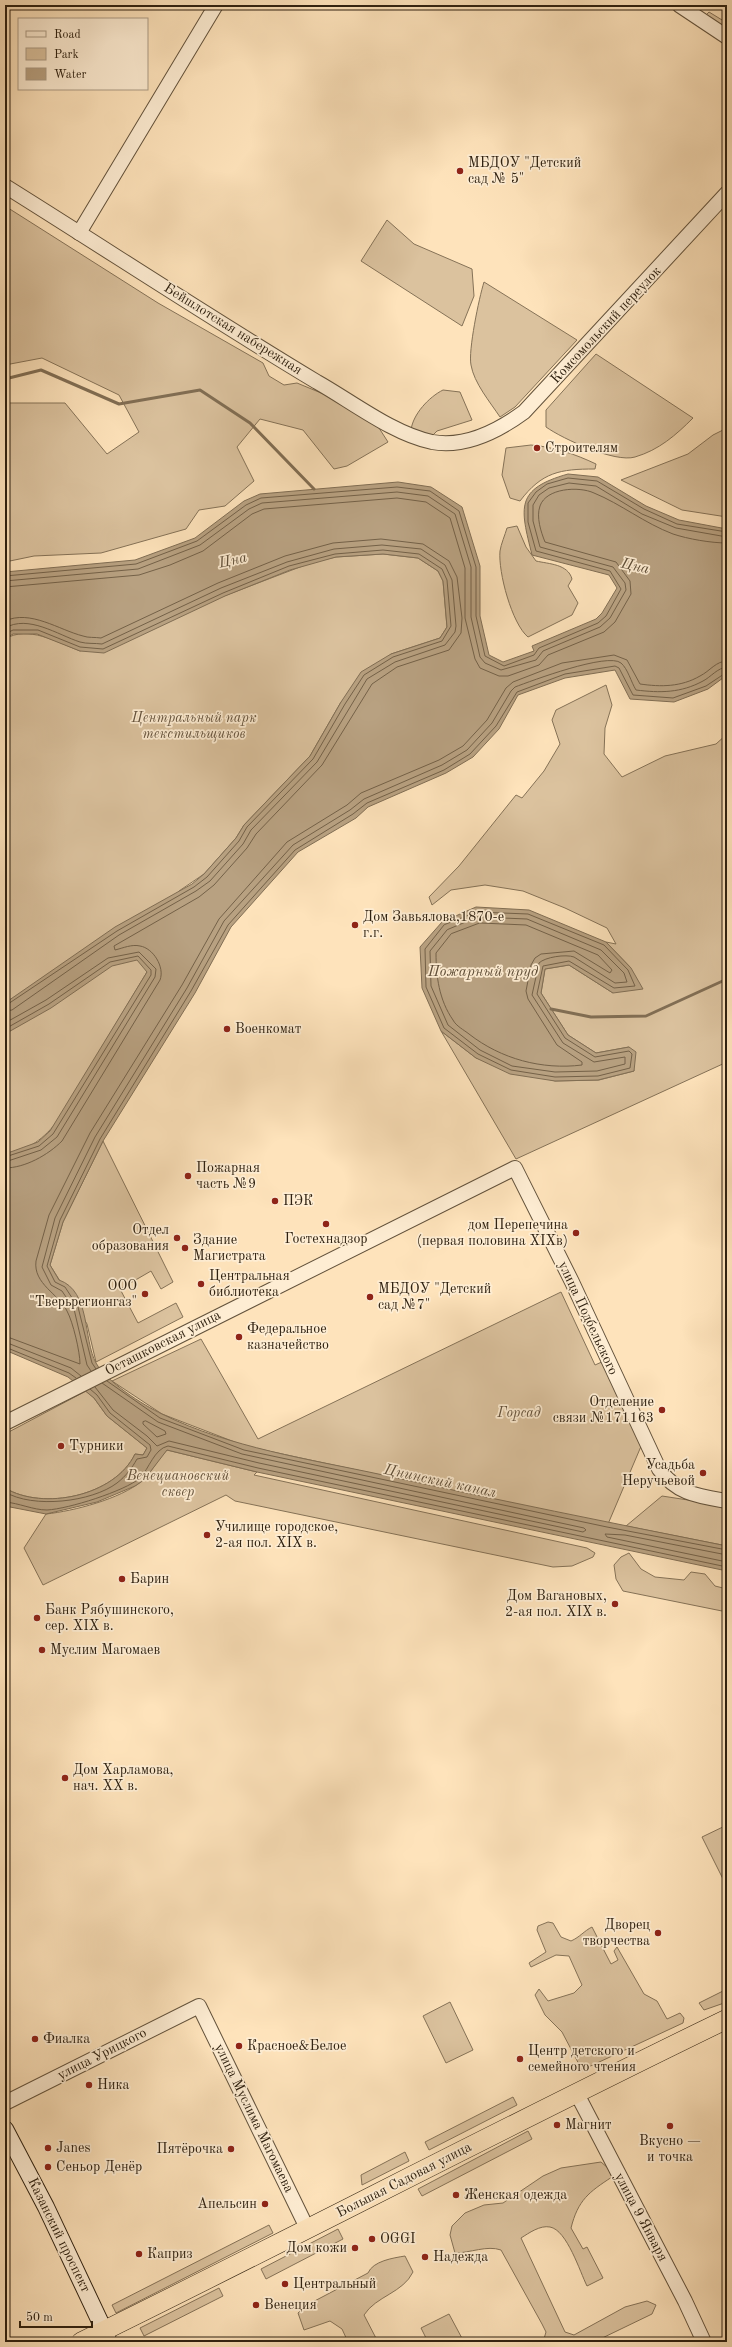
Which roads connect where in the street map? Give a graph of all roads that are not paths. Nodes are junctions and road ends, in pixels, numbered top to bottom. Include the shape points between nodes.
1 (216, 5) edge
2 (679, 5) edge
3 (727, 37) edge
4 (5, 186) edge
5 (727, 193) edge
6 (79, 233) junction
7 (472, 440) joint
8 (515, 1168) joint
9 (5, 1423) edge
10 (727, 1501) edge
11 (199, 2006) joint
12 (727, 2019) edge
13 (576, 2092) junction
14 (5, 2104) edge
15 (5, 2129) edge
16 (308, 2230) junction
17 (107, 2336) edge
18 (80, 2342) edge
19 (704, 2342) edge

1 - 6 street
2 - 3 street
4 - 6 street, Бейшлотская набережная
5 - 7 street, Комсомольский переулок via 534,402 509,423
6 - 7 street, Бейшлотская набережная via 389,425 432,442
8 - 9 street, Осташковская улица
8 - 10 street, улица Подбельского via 572,1282 659,1469 676,1488
11 - 14 street, улица Урицкого
11 - 16 street, улица Муслима Магомаева
12 - 13 highway, Большая Садовая улица
13 - 16 highway, Большая Садовая улица
13 - 19 street, улица 9 Января via 685,2300
15 - 17 main road, Казанский проспект via 46,2207
16 - 17 highway, Большая Садовая улица
17 - 18 highway, Большая Садовая улица

